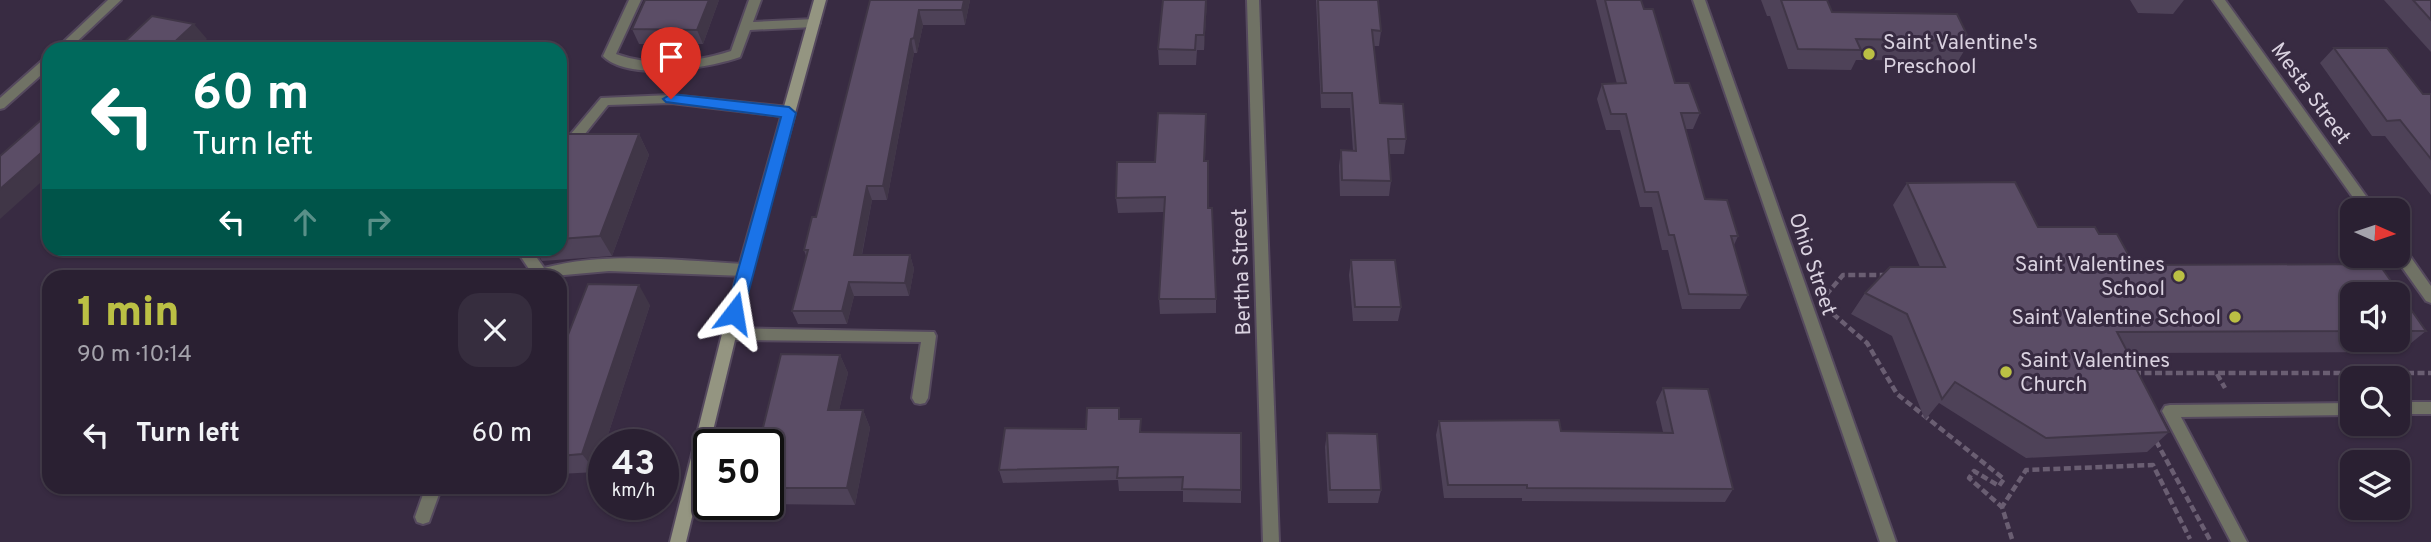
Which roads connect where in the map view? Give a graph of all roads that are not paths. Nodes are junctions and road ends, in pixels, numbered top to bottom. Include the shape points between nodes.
1 (115, 0) edge
2 (635, 0) edge
3 (755, 0) edge
4 (820, 0) edge
5 (1252, 0) edge
6 (1699, 0) edge
7 (2219, 0) edge
8 (814, 23) junction
9 (747, 26) junction
10 (70, 42) edge
11 (42, 67) edge
12 (0, 106) edge
13 (789, 113) junction
14 (567, 147) edge
15 (2360, 198) edge
16 (2410, 267) edge
17 (550, 270) edge
18 (745, 270) junction
19 (2431, 297) edge
20 (729, 334) junction
21 (920, 398) dead end
22 (2410, 408) edge
23 (2431, 408) edge
24 (2340, 409) edge
25 (431, 494) edge
26 (423, 517) dead end
27 (678, 542) edge
28 (1271, 542) edge
29 (1888, 542) edge
30 (2239, 542) edge

1 - 10 street
2 - 9 street via 610,56 628,64 710,64 736,54
3 - 9 street
4 - 8 main road
5 - 28 street, Bertha Street
6 - 29 street, Ohio Street
7 - 15 street, Mesta Street
8 - 9 street
8 - 13 main road
11 - 12 street
13 - 14 street via 671,99 605,101
13 - 18 main road
16 - 19 street
17 - 18 street
18 - 20 main road
20 - 21 street via 929,335
20 - 27 main road
22 - 23 street
24 - 30 street via 2170,411
25 - 26 street

